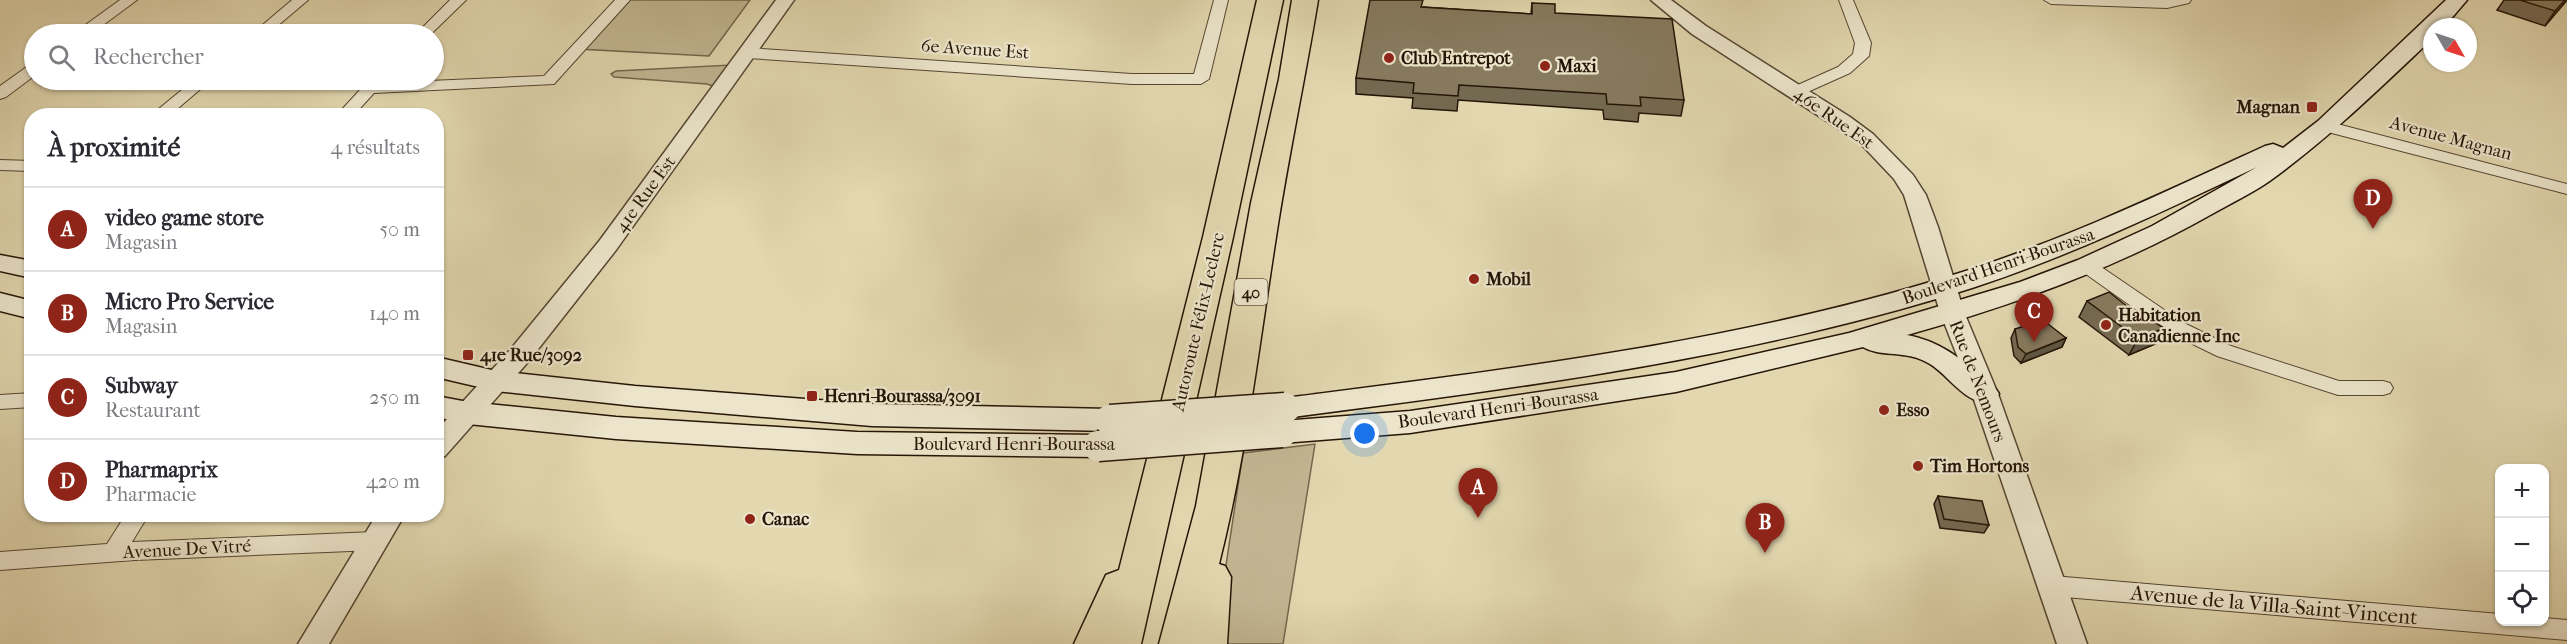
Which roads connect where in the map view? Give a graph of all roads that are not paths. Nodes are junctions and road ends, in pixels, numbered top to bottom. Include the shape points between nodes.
1 (130, 0) edge
2 (301, 0) edge
3 (459, 0) edge
4 (623, 0) edge
5 (785, 0) edge
6 (1221, 0) edge
7 (1270, 0) edge
8 (1305, 0) edge
9 (1660, 0) edge
10 (1846, 0) edge
11 (2051, 0) edge
12 (2182, 0) edge
13 (2457, 0) edge
14 (96, 24) edge
15 (271, 24) edge
16 (434, 24) edge
17 (748, 53) junction
18 (24, 76) edge
19 (444, 83) edge
20 (190, 90) edge
21 (368, 90) edge
22 (1797, 91) junction
23 (0, 94) edge
24 (168, 108) edge
25 (351, 108) edge
26 (2326, 126) junction
27 (0, 165) edge
28 (24, 166) edge
29 (2567, 189) edge
30 (0, 263) edge
31 (2087, 266) junction
32 (24, 268) edge
33 (1949, 300) junction
34 (0, 302) edge
35 (24, 308) edge
36 (1849, 342) junction
37 (444, 369) edge
38 (496, 381) junction
39 (2383, 387) dead end
40 (1985, 394) junction
41 (24, 400) edge
42 (0, 402) edge
43 (444, 408) edge
44 (468, 413) junction
45 (1283, 420) junction
46 (444, 440) edge
47 (1215, 506) junction
48 (1151, 516) junction
49 (133, 522) edge
50 (387, 522) edge
51 (375, 541) junction
52 (113, 553) junction
53 (0, 561) edge
54 (2053, 586) junction
55 (2567, 630) edge
56 (313, 644) edge
57 (1094, 644) edge
58 (1121, 644) edge
59 (1179, 644) edge
60 (1207, 644) edge
61 (2072, 644) edge

1 - 14 street
2 - 15 street
3 - 16 street
4 - 19 street via 548,81
5 - 17 street, 41e Rue Est
6 - 17 street, 6e Avenue Est via 1201,80 1132,79
7 - 48 highway, Autoroute Félix-Leclerc / 40
8 - 47 highway, 40
9 - 22 street, 46e Rue Est via 1699,30
10 - 22 street via 1863,43 1861,56 1844,70
11 - 12 street via 2167,4
13 - 26 main road, Boulevard Henri-Bourassa
17 - 38 street, 41e Rue Est via 608,245
18 - 23 street
20 - 24 street
21 - 25 street
22 - 33 street, 46e Rue Est via 1866,138 1902,175 1915,195
26 - 29 street, Avenue Magnan
26 - 31 main road, Boulevard Henri-Bourassa via 2261,176 2161,232
26 - 33 main road, Boulevard Henri-Bourassa
27 - 28 street
30 - 32 main road
31 - 33 main road, Boulevard Henri-Bourassa
31 - 39 street via 2175,327 2224,351 2338,388
33 - 36 main road, Boulevard Henri-Bourassa
33 - 40 street, Rue de Nemours
33 - 45 main road, Boulevard Henri-Bourassa
34 - 35 main road
36 - 40 main road via 1906,343 1925,348
36 - 45 main road, Boulevard Henri-Bourassa via 1676,382 1410,422
37 - 38 main road, Boulevard Henri-Bourassa
38 - 44 street, 41e Rue Est
38 - 45 main road, Boulevard Henri-Bourassa, bridge via 872,415
40 - 54 street, Rue de Nemours
41 - 42 street
43 - 44 main road, Boulevard Henri-Bourassa
44 - 45 main road, Boulevard Henri-Bourassa, bridge via 616,428 857,443 1098,446
44 - 46 street, 41e Rue Est
47 - 59 highway, 40
47 - 60 highway
48 - 57 highway
48 - 58 highway, Autoroute Félix-Leclerc / 40
49 - 52 street
50 - 51 street
51 - 52 street, Avenue De Vitré
51 - 56 street
52 - 53 street, Avenue De Vitré
54 - 55 street, Avenue de la Villa-Saint-Vincent
54 - 61 street, Rue de Nemours

